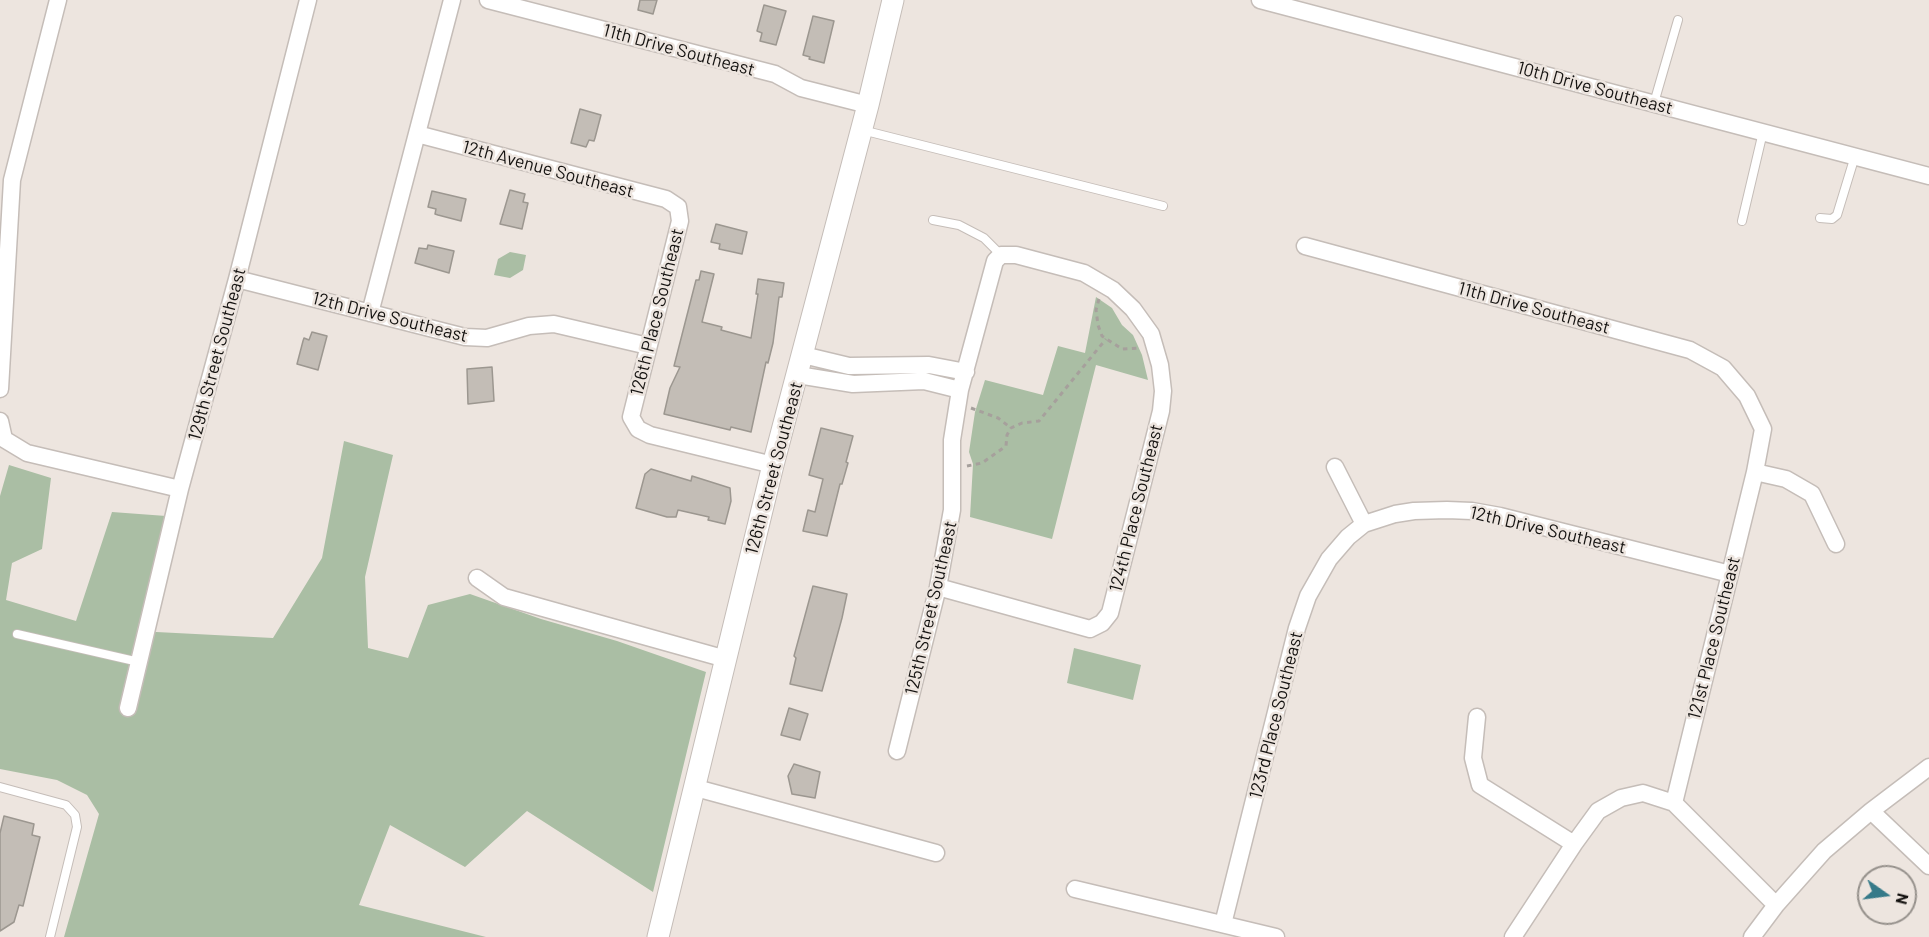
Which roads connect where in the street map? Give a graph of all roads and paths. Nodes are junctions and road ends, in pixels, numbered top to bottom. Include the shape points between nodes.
1 (58, 0) edge
2 (308, 0) edge
3 (452, 0) edge
4 (488, 0) edge
5 (893, 0) edge
6 (1260, 0) edge
7 (1678, 20) dead end
8 (1654, 104) junction
9 (868, 105) junction
10 (861, 130) junction
11 (1763, 132) junction
12 (417, 134) junction
13 (1855, 156) junction
14 (1929, 176) edge
15 (6, 178) edge
16 (1163, 206) dead end
17 (678, 207) joint
18 (1820, 218) dead end
19 (933, 220) dead end
20 (1742, 221) dead end
21 (1305, 246) dead end
22 (1002, 255) junction
23 (237, 279) junction
24 (1106, 286) junction
25 (370, 313) junction
26 (1106, 339) junction
27 (1154, 344) junction
28 (648, 346) junction
29 (801, 365) junction
30 (966, 372) junction
31 (0, 389) edge
32 (1747, 396) joint
33 (959, 397) junction
34 (0, 421) edge
35 (1011, 428) junction
36 (773, 465) junction
37 (1335, 467) dead end
38 (952, 470) junction
39 (1755, 472) junction
40 (180, 489) junction
41 (1364, 524) junction
42 (1836, 544) dead end
43 (1730, 574) junction
44 (477, 578) dead end
45 (938, 587) junction
46 (17, 634) dead end
47 (726, 659) junction
48 (139, 662) junction
49 (128, 708) dead end
50 (1477, 717) dead end
51 (897, 751) dead end
52 (1929, 767) edge
53 (0, 787) edge
54 (696, 788) junction
55 (1674, 803) junction
56 (1870, 811) junction
57 (1574, 844) junction
58 (936, 853) dead end
59 (1929, 866) edge
60 (1075, 889) dead end
61 (1776, 905) junction
62 (1223, 924) junction
63 (50, 937) edge
64 (658, 937) edge
65 (1276, 937) edge
66 (1513, 937) edge
67 (1752, 937) edge

1 - 15 street
2 - 23 street, 129th Street Southeast
3 - 12 street
4 - 9 street, 11th Drive Southeast via 775,74 801,88
5 - 9 street, 126th Street Southeast
6 - 8 street, 10th Drive Southeast
7 - 8 lane
8 - 11 street, 10th Drive Southeast
9 - 10 street, 126th Street Southeast
10 - 16 lane
10 - 29 street, 126th Street Southeast
11 - 13 street, 10th Drive Southeast
11 - 20 lane
12 - 17 street, 12th Avenue Southeast via 666,199
12 - 25 street
13 - 14 street, 10th Drive Southeast
13 - 18 lane via 1837,215 1832,219
15 - 31 street
17 - 28 street, 126th Place Southeast via 680,221
19 - 22 lane via 959,225 984,238
21 - 32 street, 11th Drive Southeast via 1690,350 1723,368
22 - 24 street via 1016,255 1084,273
22 - 30 street, 125th Street Southeast via 991,273
23 - 25 street, 12th Drive Southeast
23 - 40 street, 129th Street Southeast
24 - 26 path via 1096,310
24 - 27 street via 1133,309
25 - 28 street, 12th Drive Southeast via 465,337 487,338 529,326 554,324
26 - 27 path via 1122,349
26 - 35 path via 1039,421
27 - 45 street, 124th Place Southeast via 1163,391 1161,411 1110,614 1090,629
28 - 36 street, 126th Place Southeast via 631,417 638,429
29 - 30 street via 921,365
29 - 33 street via 853,384 924,381
29 - 36 street, 126th Street Southeast
30 - 33 street, 125th Street Southeast
32 - 39 street, 121st Place Southeast via 1763,429
33 - 35 path
33 - 38 street, 125th Street Southeast
34 - 40 street via 4,439 27,453
35 - 38 path via 1006,446 982,463
36 - 47 street, 126th Street Southeast
37 - 41 street
38 - 45 street, 125th Street Southeast via 952,510
39 - 42 street via 1786,479 1812,494
39 - 43 street, 121st Place Southeast
40 - 48 street, 129th Street Southeast
41 - 43 street, 12th Drive Southeast via 1414,511 1472,511
41 - 62 street, 123rd Place Southeast via 1329,560 1308,596
43 - 55 street, 121st Place Southeast
44 - 47 street via 504,597
45 - 51 street, 125th Street Southeast
46 - 48 lane
47 - 54 street, 126th Street Southeast
48 - 49 street, 129th Street Southeast
50 - 57 street via 1473,758 1480,785
52 - 56 street
53 - 63 lane via 53,800 66,805 75,815 77,827
54 - 58 street
54 - 64 street, 126th Street Southeast
55 - 57 street via 1643,793 1621,798 1598,811
55 - 61 street
56 - 59 street
56 - 61 street via 1824,850
57 - 66 street
60 - 62 street
61 - 67 street
62 - 65 street

